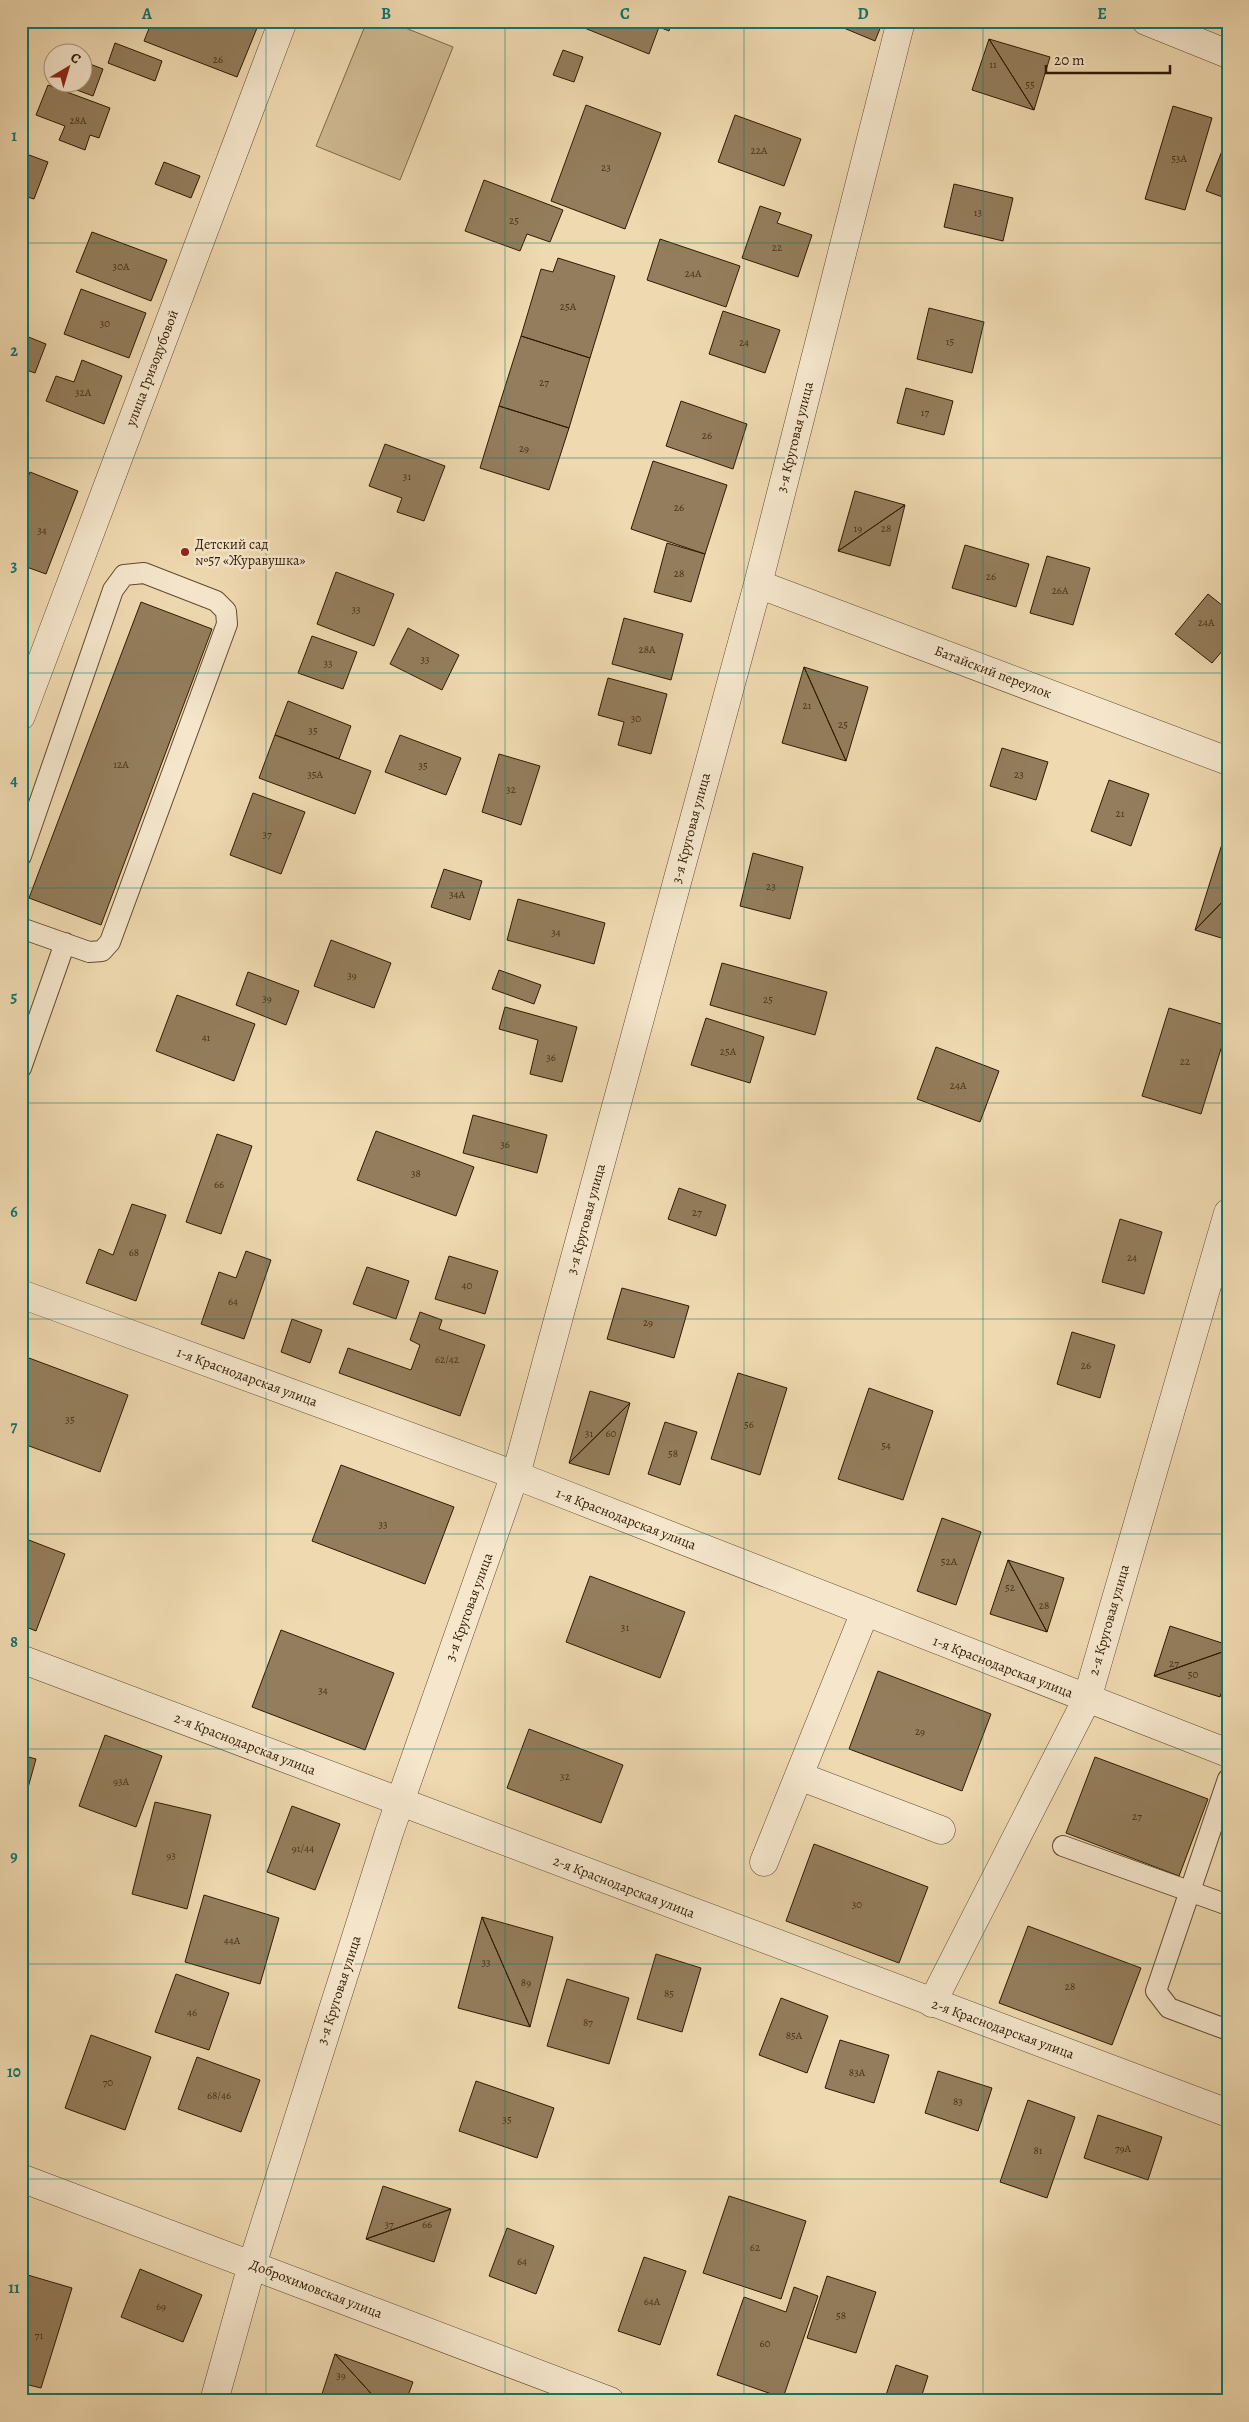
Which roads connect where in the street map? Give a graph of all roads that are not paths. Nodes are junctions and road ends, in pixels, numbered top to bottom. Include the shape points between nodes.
1 (284, 21) edge
2 (901, 21) edge
3 (1146, 21) edge
4 (1228, 54) edge
5 (758, 584) junction
6 (21, 716) edge
7 (1228, 761) edge
8 (21, 856) edge
9 (21, 928) edge
10 (64, 943) junction
11 (21, 1068) edge
12 (1228, 1213) edge
13 (21, 1294) edge
14 (516, 1476) junction
15 (865, 1612) junction
16 (21, 1659) edge
17 (1087, 1699) junction
18 (1228, 1753) edge
19 (799, 1776) junction
20 (1228, 1778) edge
21 (400, 1802) junction
22 (941, 1830) dead end
23 (1063, 1846) dead end
24 (764, 1862) dead end
25 (1189, 1891) junction
26 (1228, 1905) edge
27 (932, 2003) junction
28 (1228, 2030) edge
29 (1228, 2113) edge
30 (21, 2178) edge
31 (252, 2265) junction
32 (214, 2401) edge
33 (610, 2401) edge

1 - 6 street, улица Гризодубовой
2 - 5 street, 3-я Круговая улица
3 - 4 street
5 - 7 street, Батайский переулок
5 - 14 street, 3-я Круговая улица
8 - 10 lane via 113,590 124,574 144,573 216,601 226,611 227,624 110,942 102,951 89,952
9 - 10 lane
10 - 11 lane
12 - 17 street, 2-я Круговая улица
13 - 14 street, 1-я Краснодарская улица
14 - 15 street, 1-я Краснодарская улица
14 - 21 street, 3-я Круговая улица
15 - 17 street, 1-я Краснодарская улица
15 - 19 street
16 - 21 street, 2-я Краснодарская улица
17 - 18 street, 1-я Краснодарская улица
17 - 27 street, 2-я Круговая улица
19 - 22 street
19 - 24 street
20 - 25 lane
21 - 27 street, 2-я Краснодарская улица
21 - 31 street, 3-я Круговая улица
23 - 25 lane
25 - 26 lane
25 - 28 lane via 1156,1991 1169,2008
27 - 29 street, 2-я Краснодарская улица
30 - 31 street, Доброхимовская улица
31 - 32 street, 3-я Круговая улица
31 - 33 street, Доброхимовская улица

